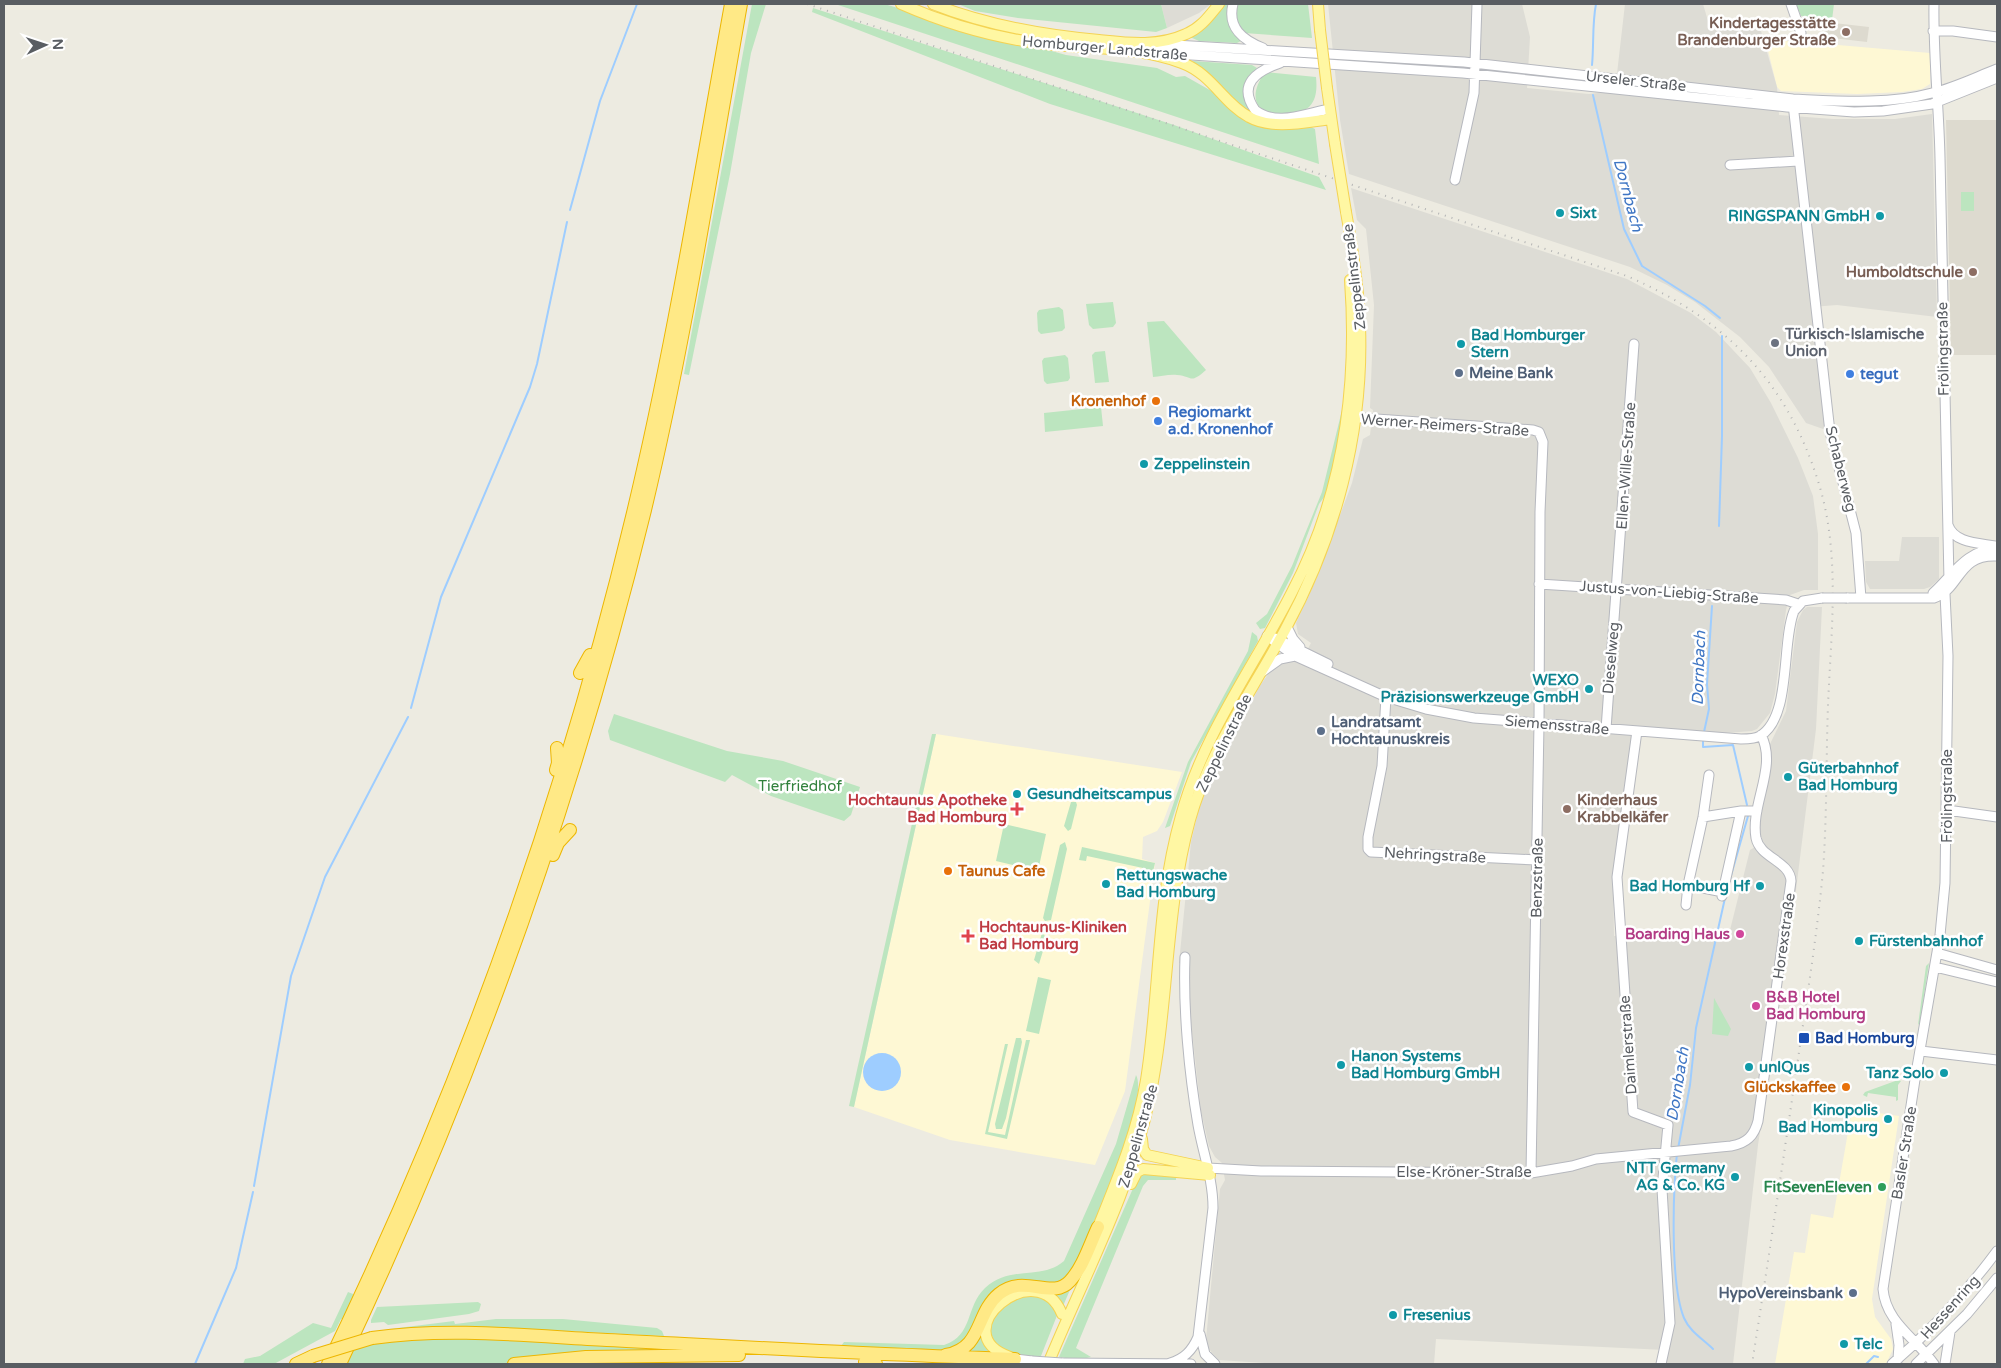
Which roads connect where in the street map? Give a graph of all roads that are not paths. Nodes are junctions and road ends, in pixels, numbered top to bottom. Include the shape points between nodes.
1 (729, 4) edge
2 (741, 4) edge
3 (901, 4) edge
4 (933, 4) edge
5 (1219, 4) edge
6 (1233, 4) edge
7 (1318, 4) edge
8 (1477, 4) edge
9 (1792, 4) edge
10 (1934, 4) edge
11 (1933, 31) junction
12 (1801, 33) dead end
13 (1997, 37) edge
14 (1150, 48) junction
15 (1270, 51) junction
16 (1285, 62) junction
17 (1476, 63) junction
18 (1997, 69) edge
19 (1476, 74) junction
20 (1997, 78) edge
21 (1937, 92) junction
22 (1938, 102) junction
23 (1793, 103) junction
24 (1330, 114) junction
25 (1798, 161) junction
26 (1730, 165) dead end
27 (1455, 180) dead end
28 (1634, 344) dead end
29 (1352, 418) junction
30 (1947, 521) junction
31 (1997, 548) edge
32 (1997, 556) edge
33 (1949, 576) junction
34 (1539, 584) junction
35 (1617, 587) junction
36 (1947, 591) junction
37 (1934, 596) junction
38 (1861, 598) junction
39 (611, 601) junction
40 (1798, 604) junction
41 (1947, 606) junction
42 (1287, 627) junction
43 (1267, 636) junction
44 (1278, 642) junction
45 (1304, 651) junction
46 (1295, 656) junction
47 (580, 673) dead end
48 (1258, 674) junction
49 (1358, 683) junction
50 (1386, 697) junction
51 (1539, 724) junction
52 (586, 725) junction
53 (1606, 729) junction
54 (1637, 731) junction
55 (1762, 735) junction
56 (558, 748) dead end
57 (587, 753) dead end
58 (1709, 775) dead end
59 (1947, 810) junction
60 (1742, 811) junction
61 (1757, 811) junction
62 (548, 816) junction
63 (1703, 817) junction
64 (1997, 817) edge
65 (570, 830) dead end
66 (1537, 860) junction
67 (1688, 884) junction
68 (1686, 904) dead end
69 (529, 910) junction
70 (1937, 953) junction
71 (1185, 957) dead end
72 (1972, 962) junction
73 (1935, 967) junction
74 (1997, 970) edge
75 (1970, 974) junction
76 (1997, 982) edge
77 (1921, 1051) junction
78 (1997, 1060) edge
79 (1142, 1133) junction
80 (1665, 1152) junction
81 (1185, 1172) junction
82 (1209, 1172) junction
83 (1531, 1173) junction
84 (1213, 1194) junction
85 (1098, 1227) junction
86 (1100, 1245) junction
87 (1997, 1251) edge
88 (1997, 1278) edge
89 (1062, 1314) junction
90 (1896, 1324) junction
91 (1200, 1330) junction
92 (1950, 1331) junction
93 (1917, 1342) junction
94 (664, 1349) junction
95 (1927, 1354) junction
96 (925, 1357) junction
97 (1015, 1359) junction
98 (1895, 1361) edge
99 (1037, 1362) edge
100 (870, 1363) edge
101 (1170, 1363) edge
102 (296, 1364) edge
103 (328, 1364) edge
104 (340, 1364) edge
105 (514, 1364) edge
106 (937, 1364) edge
107 (1050, 1364) edge
108 (1191, 1364) edge
109 (1214, 1364) edge
110 (1660, 1364) edge
111 (1916, 1364) edge
112 (1934, 1364) edge
113 (1944, 1364) edge

1 - 39 highway via 676,317
2 - 52 highway via 669,403 640,528
3 - 14 main road, Homburger Landstraße via 932,17 1011,39 1053,45
4 - 14 main road, Homburger Landstraße via 1015,29
5 - 14 main road via 1195,30
6 - 15 street via 1232,17 1237,32 1250,43
7 - 24 main road, Zeppelinstraße, bridge
8 - 17 street
9 - 12 street
10 - 11 street, Frölingstraße
11 - 13 street
11 - 21 street, Frölingstraße
14 - 15 street, Homburger Landstraße
14 - 16 street, Homburger Landstraße
14 - 24 main road via 1201,73 1242,113 1257,121 1273,124
15 - 17 street, Urseler Straße
16 - 19 street, Urseler Straße
16 - 24 street via 1262,69 1251,82 1248,93 1255,110 1273,118
17 - 19 street
17 - 23 street, Urseler Straße
18 - 21 street, Urseler Straße
19 - 23 street, Urseler Straße
19 - 27 street
20 - 22 street, Urseler Straße
21 - 22 street, Frölingstraße
21 - 23 street, Urseler Straße via 1882,99
22 - 23 street, Urseler Straße via 1854,112
22 - 30 street, Frölingstraße
23 - 25 street, Schaberweg
24 - 29 main road, Zeppelinstraße, bridge via 1346,212 1353,339
25 - 26 street
25 - 38 street, Schaberweg via 1831,438 1845,481 1856,534
28 - 35 street, Ellen-Wille-Straße
29 - 34 street, Werner-Reimers-Straße via 1539,432 1544,449
29 - 42 main road, Zeppelinstraße via 1344,479 1332,520 1312,577
29 - 43 main road, Zeppelinstraße via 1323,521 1302,573
30 - 31 street via 1957,537
30 - 33 street, Frölingstraße
31 - 33 street via 1972,555
32 - 36 street via 1985,556 1970,563
33 - 36 street, Frölingstraße
33 - 37 street
34 - 35 street, Justus-von-Liebig-Straße
34 - 51 street, Benzstraße
35 - 40 street, Justus-von-Liebig-Straße via 1786,600
35 - 53 street, Dieselweg
36 - 37 street
36 - 41 street, Frölingstraße
37 - 38 street
37 - 41 street
38 - 40 street, bridge via 1807,599
39 - 47 highway via 600,620 590,657
39 - 62 highway
40 - 55 street via 1791,617 1777,712
41 - 59 street, Frölingstraße
42 - 44 main road, Zeppelinstraße
42 - 45 street, Siemensstraße
43 - 44 street, Siemensstraße
43 - 85 main road, Zeppelinstraße via 1207,745 1181,815 1163,904 1146,1082 1127,1156
44 - 45 street, Siemensstraße
44 - 46 street, Siemensstraße
44 - 48 main road, Zeppelinstraße
45 - 49 street, Siemensstraße
46 - 48 street via 1280,659
46 - 49 street, Siemensstraße
48 - 79 main road, Zeppelinstraße via 1208,768 1190,818 1177,879 1155,1072
49 - 50 street, Siemensstraße
50 - 51 street, Siemensstraße via 1474,718
50 - 66 street, Nehringstraße via 1382,766 1368,849 1371,852
51 - 53 street, Siemensstraße
51 - 66 street, Benzstraße
52 - 57 highway
52 - 69 highway
53 - 54 street, Siemensstraße
54 - 55 street, Siemensstraße via 1741,739
54 - 80 street, Daimlerstraße via 1617,877 1633,1112 1668,1125
55 - 61 street, Horexstraße via 1766,761
56 - 62 highway via 558,762 546,799
58 - 63 street
59 - 64 street
59 - 70 street, Frölingstraße via 1946,876
60 - 61 street
60 - 63 street
60 - 67 street via 1722,894
61 - 80 street, Horexstraße via 1759,846 1788,871 1791,881 1758,1121 1753,1135 1741,1144
62 - 103 highway via 498,963 450,1087 376,1263
63 - 67 street
65 - 69 highway via 558,843
66 - 83 street, Benzstraße
67 - 68 street
69 - 104 highway via 427,1173
70 - 72 street
70 - 73 street, Basler Straße
71 - 82 street via 1184,999 1197,1123
72 - 74 street
72 - 75 street
73 - 75 street
73 - 77 street, Basler Straße
75 - 76 street
77 - 78 street
77 - 90 street, Basler Straße via 1882,1289
79 - 82 main road via 1143,1149 1147,1155
79 - 86 main road, Zeppelinstraße via 1123,1191
80 - 83 street, Else-Kröner-Straße via 1596,1159
80 - 110 street, Daimlerstraße via 1662,1189 1670,1323
81 - 82 main road
81 - 84 street via 1202,1181
81 - 86 main road via 1144,1169 1137,1172
82 - 83 street, Else-Kröner-Straße
82 - 84 street
84 - 91 street
85 - 89 main road, Zeppelinstraße
85 - 96 highway via 1069,1282 1054,1289 1023,1284 1008,1288 991,1302 976,1334 966,1346 953,1354
86 - 107 main road, Zeppelinstraße
87 - 93 street, Hessenring via 1962,1297
88 - 92 street, Hessenring
89 - 97 main road via 1054,1301 1033,1292 1011,1296 996,1306 987,1324 989,1341 998,1352
89 - 99 main road, Zeppelinstraße
90 - 93 street, Basler Straße
90 - 98 street, Hessenring via 1899,1345
91 - 101 street via 1190,1352
91 - 109 street via 1201,1346
92 - 95 street, Hessenring
92 - 113 street
93 - 95 street, Basler Straße
93 - 98 street, Hessenring
94 - 96 highway
94 - 100 highway
94 - 102 highway, bridge via 493,1334 412,1332 372,1338
94 - 105 highway
95 - 111 street, Hessenring
95 - 112 street, Basler Straße
96 - 97 highway
97 - 99 street
99 - 101 street, bridge
100 - 106 highway
101 - 108 street

